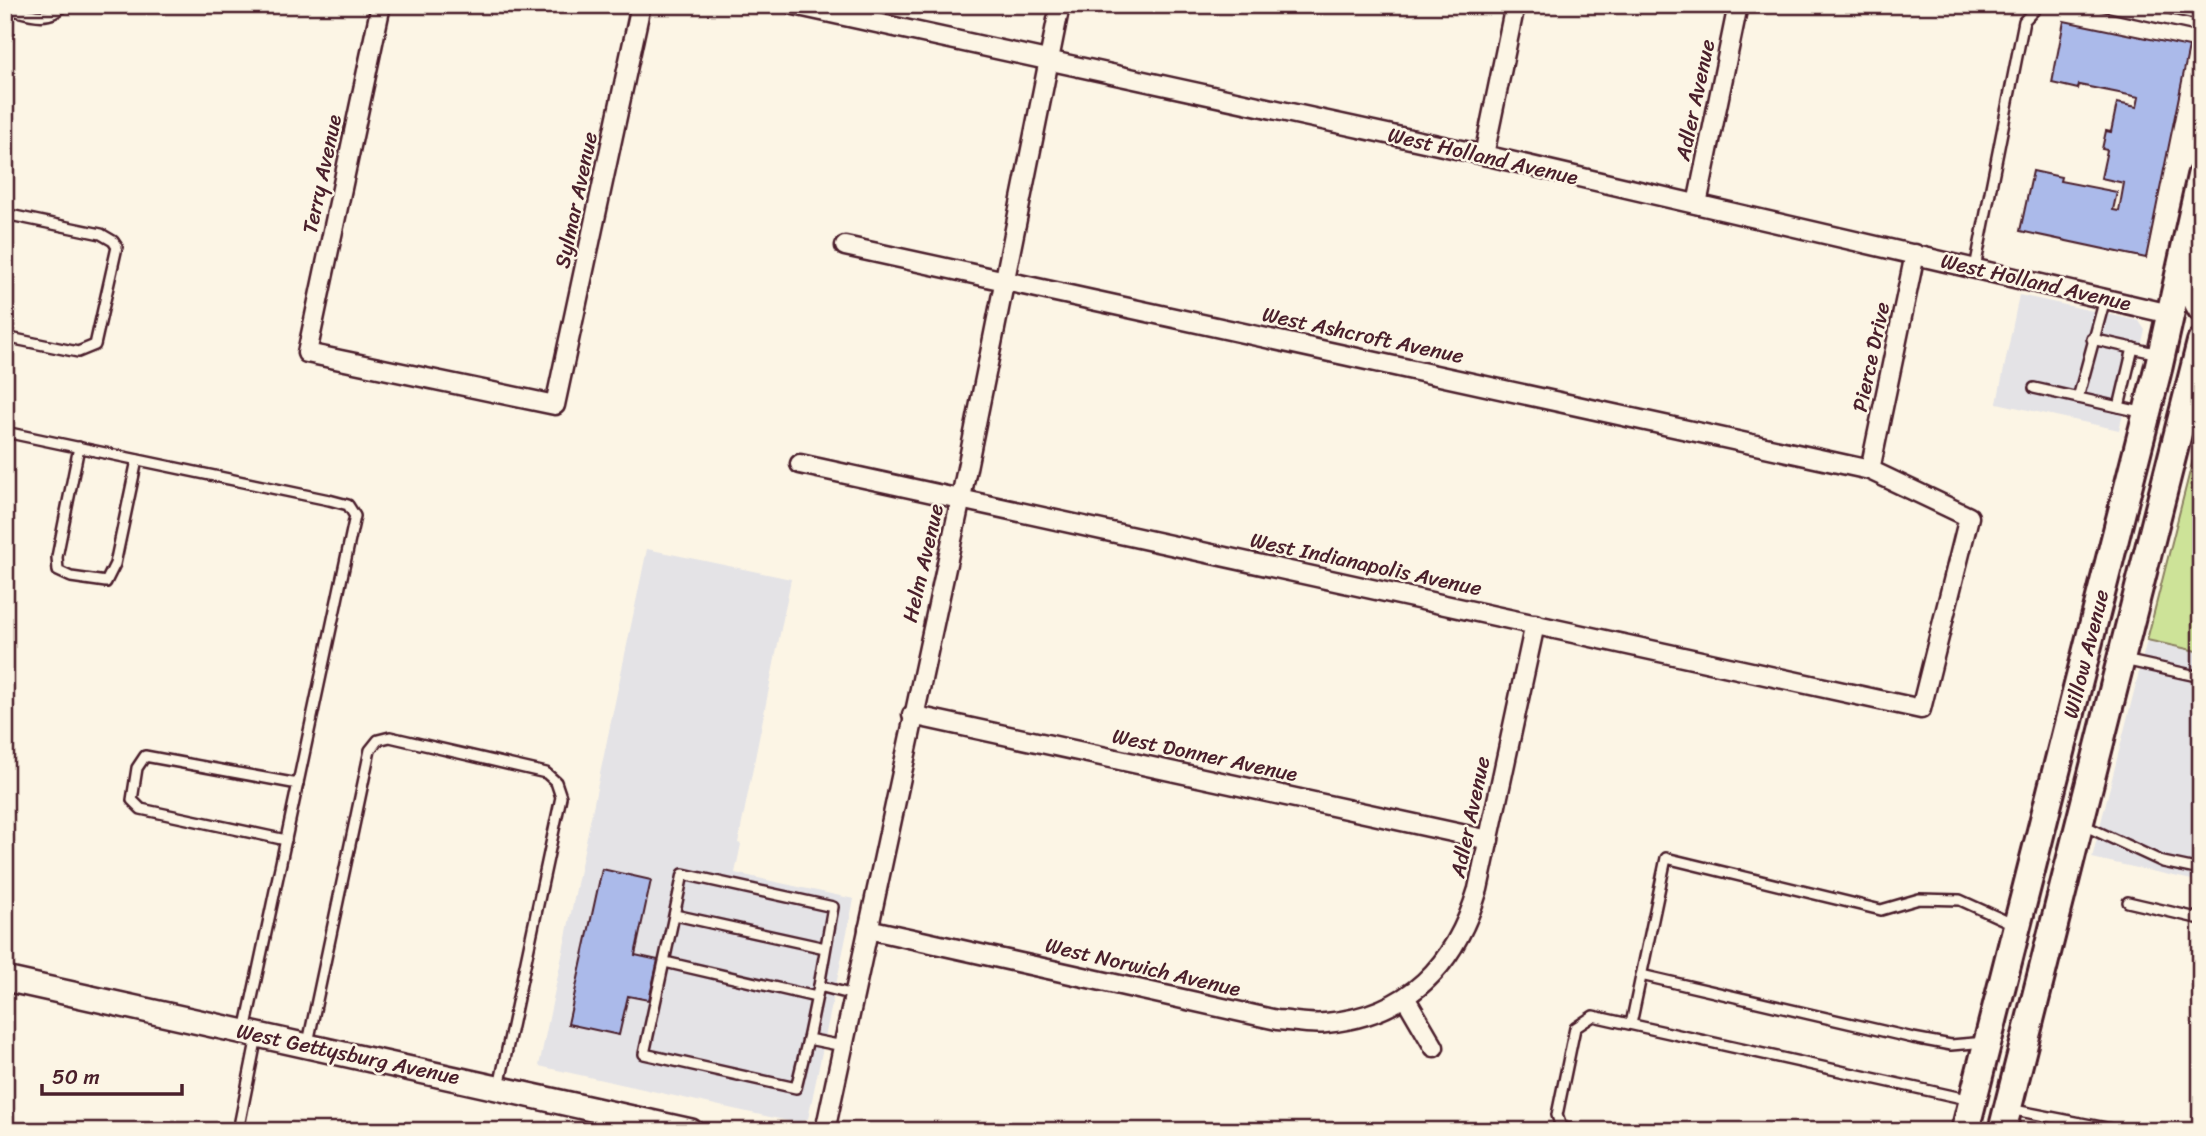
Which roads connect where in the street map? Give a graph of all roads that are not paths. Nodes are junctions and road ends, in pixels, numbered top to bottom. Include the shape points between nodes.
1 (63, 5) edge
2 (381, 5) edge
3 (641, 5) edge
4 (794, 5) edge
5 (1060, 5) edge
6 (1515, 5) edge
7 (1738, 5) edge
8 (2039, 5) edge
9 (2102, 5) edge
10 (5, 8) edge
11 (2201, 27) edge
12 (1049, 61) junction
13 (1483, 155) junction
14 (2201, 176) edge
15 (1697, 204) junction
16 (5, 214) edge
17 (845, 246) dead end
18 (2201, 249) edge
19 (1915, 254) junction
20 (1975, 268) junction
21 (1004, 279) junction
22 (2105, 298) junction
23 (2201, 308) edge
24 (2170, 314) junction
25 (5, 337) edge
26 (2092, 339) junction
27 (2201, 342) edge
28 (2133, 348) junction
29 (2161, 355) junction
30 (2034, 388) dead end
31 (2078, 398) junction
32 (555, 405) joint
33 (2119, 407) junction
34 (2146, 414) junction
35 (5, 432) edge
36 (79, 447) junction
37 (137, 460) junction
38 (800, 464) dead end
39 (1870, 470) junction
40 (961, 498) junction
41 (2155, 518) junction
42 (1535, 624) junction
43 (2085, 654) junction
44 (2121, 659) junction
45 (2201, 677) edge
46 (1921, 709) joint
47 (912, 715) junction
48 (298, 784) junction
49 (2079, 823) junction
50 (286, 840) junction
51 (1489, 840) junction
52 (2038, 842) junction
53 (2201, 870) edge
54 (2128, 902) dead end
55 (675, 915) junction
56 (2201, 919) edge
57 (2016, 925) junction
58 (868, 929) junction
59 (825, 948) junction
60 (665, 962) junction
61 (2041, 973) junction
62 (1641, 975) junction
63 (5, 979) edge
64 (819, 986) junction
65 (854, 995) junction
66 (816, 997) junction
67 (1406, 999) junction
68 (1631, 1024) junction
69 (251, 1033) junction
70 (808, 1039) junction
71 (1987, 1042) junction
72 (307, 1045) junction
73 (843, 1046) junction
74 (1434, 1048) dead end
75 (499, 1087) junction
76 (1972, 1100) junction
77 (2005, 1119) edge
78 (238, 1131) edge
79 (691, 1131) edge
80 (825, 1131) edge
81 (1577, 1131) edge
82 (1965, 1131) edge
83 (2122, 1131) edge

1 - 10 lane via 52,16
2 - 32 street, Terry Avenue via 307,353
3 - 32 street, Sylmar Avenue
4 - 12 street, West Holland Avenue
5 - 12 street, Helm Avenue
6 - 13 street
7 - 15 street, Adler Avenue
8 - 20 lane via 2024,21
9 - 11 lane
12 - 13 street, West Holland Avenue
12 - 21 street, Helm Avenue
13 - 15 street, West Holland Avenue
14 - 24 main road, Willow Avenue
15 - 19 street, West Holland Avenue
16 - 25 lane via 100,234 117,247 95,345 78,352
17 - 21 street, West Ashcroft Avenue
18 - 23 main road via 2195,288
19 - 20 street, West Holland Avenue
19 - 39 street, Pierce Drive
20 - 22 street, West Holland Avenue
21 - 39 street, West Ashcroft Avenue
21 - 40 street, Helm Avenue
22 - 24 street, West Holland Avenue
22 - 26 lane
24 - 29 main road, Willow Avenue
24 - 41 main road via 2183,320 2186,330 2155,463
26 - 28 lane
26 - 31 lane
27 - 41 main road, Willow Avenue
28 - 29 lane
28 - 33 lane
29 - 34 main road, Willow Avenue
30 - 31 lane
31 - 33 lane
33 - 34 lane
34 - 43 main road, Willow Avenue
35 - 36 lane
36 - 37 lane
36 - 37 lane via 57,557 58,571 71,577 106,582 115,564
37 - 48 lane via 329,500 348,505 355,516
38 - 40 street, West Indianapolis Avenue
39 - 46 street, West Ashcroft Avenue via 1969,517
40 - 42 street, West Indianapolis Avenue
40 - 47 street, Helm Avenue
41 - 44 main road, Willow Avenue
42 - 46 street, West Indianapolis Avenue
42 - 51 street, Adler Avenue
43 - 49 main road via 2094,677 2093,693 2067,807
43 - 52 main road, Willow Avenue
44 - 45 lane
44 - 49 main road, Willow Avenue
47 - 51 street, West Donner Avenue
47 - 58 street, Helm Avenue
48 - 50 lane
48 - 50 lane via 145,756 136,768 132,800 141,809
49 - 53 lane via 2163,862
49 - 61 main road, Willow Avenue
50 - 69 lane
51 - 67 street, Adler Avenue via 1470,918 1434,974
52 - 57 main road, Willow Avenue
52 - 61 main road via 2049,868 2029,954 2031,964
54 - 56 lane
55 - 59 lane
55 - 59 lane via 683,874 833,907
55 - 60 lane
57 - 62 lane via 1960,900 1919,899 1881,910 1666,858
57 - 71 main road, Willow Avenue
57 - 77 main road via 2019,974 1994,1080
58 - 65 street, Helm Avenue
58 - 67 street, West Norwich Avenue via 1277,1020 1324,1024 1369,1015
59 - 64 lane
60 - 66 lane
60 - 70 lane via 644,1054 796,1088
61 - 77 main road, Willow Avenue
62 - 68 lane
62 - 71 lane via 1913,1038 1951,1045
63 - 69 street, West Gettysburg Avenue
64 - 65 lane
64 - 66 lane
65 - 73 street, Helm Avenue
66 - 70 lane
67 - 74 street
68 - 76 lane
68 - 81 lane via 1593,1016 1575,1028 1557,1115 1561,1127
69 - 72 street, West Gettysburg Avenue
69 - 78 lane
70 - 73 lane
71 - 76 main road, Willow Avenue
72 - 75 street, West Gettysburg Avenue
72 - 75 lane via 370,750 378,740 390,737 546,773 561,797
73 - 80 street, Helm Avenue
75 - 79 street, West Gettysburg Avenue
76 - 82 main road, Willow Avenue
77 - 83 lane

